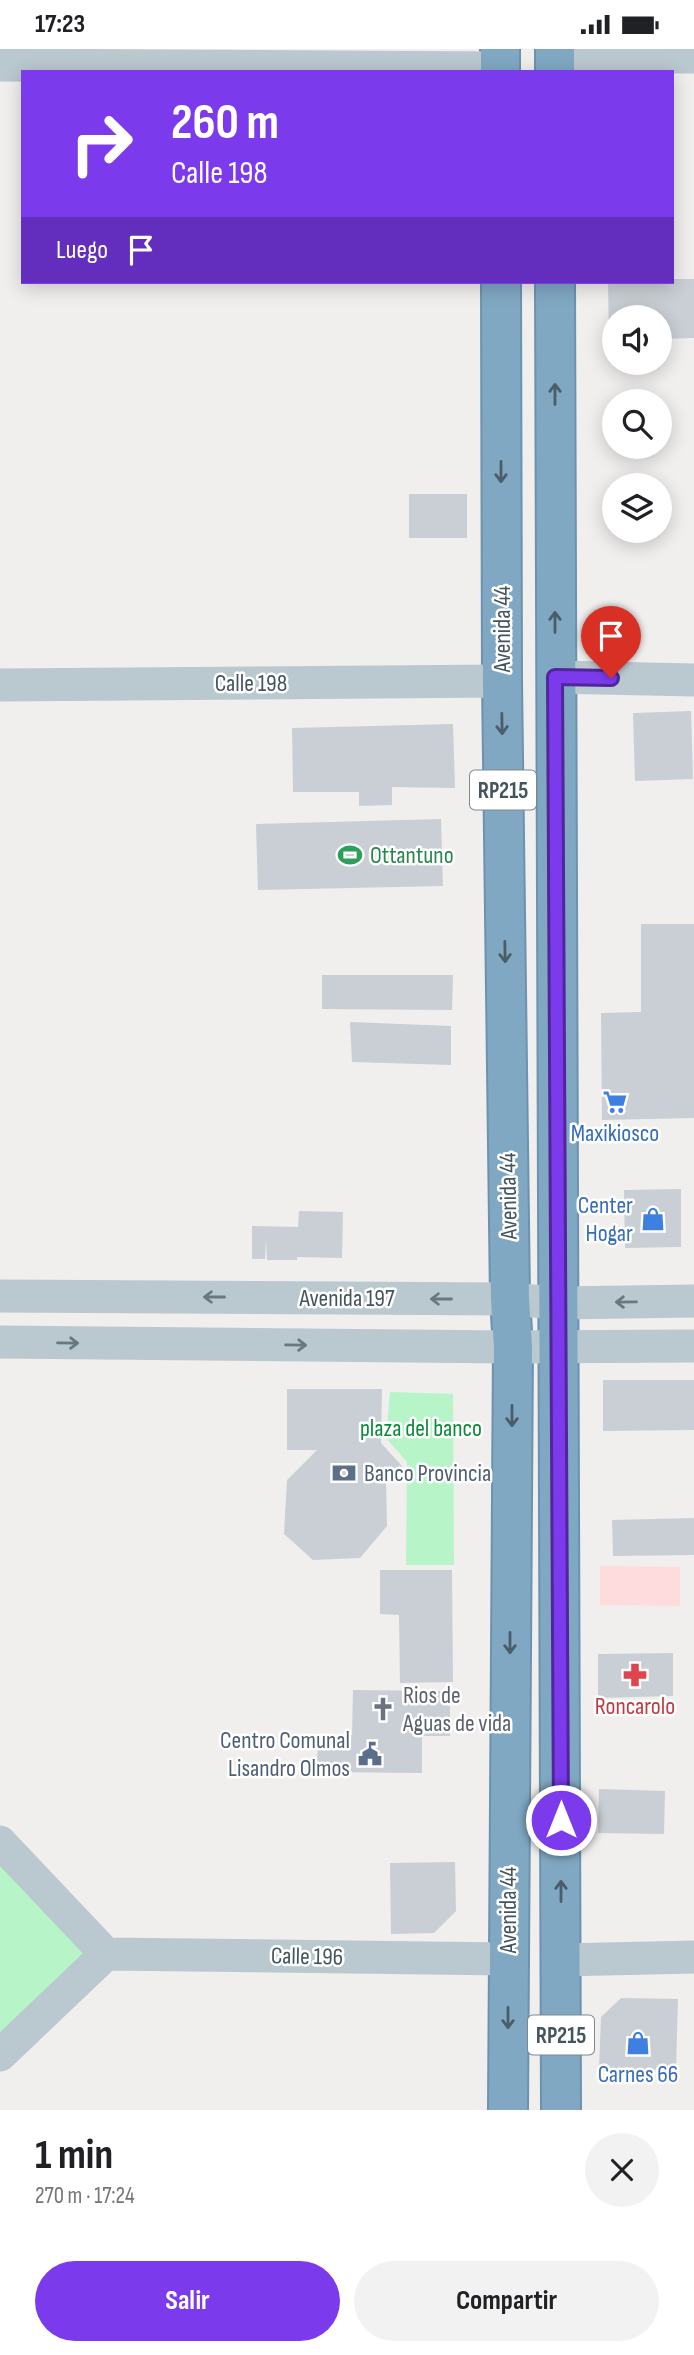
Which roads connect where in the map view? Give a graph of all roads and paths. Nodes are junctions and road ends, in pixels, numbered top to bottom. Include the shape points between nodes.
1 (694, 57) edge
2 (555, 59) edge
3 (500, 63) edge
4 (0, 65) edge
5 (501, 284) edge
6 (555, 284) edge
7 (555, 677) junction
8 (694, 680) edge
9 (502, 681) junction
10 (0, 685) edge
11 (0, 1296) edge
12 (510, 1299) junction
13 (694, 1301) edge
14 (557, 1303) junction
15 (0, 1342) edge
16 (694, 1346) edge
17 (513, 1347) junction
18 (558, 1347) junction
19 (0, 1842) edge
20 (106, 1954) junction
21 (694, 1957) edge
22 (508, 1959) junction
23 (561, 1960) junction
24 (0, 2055) edge
25 (508, 2110) edge
26 (561, 2110) edge

1 - 2 street
3 - 4 street
5 -> 9 highway, Avenida 44 / RP215
7 -> 6 highway, Avenida 44 / RP215
7 - 8 street
7 - 14 highway, Avenida 44 / RP215
9 - 10 street, Calle 198
9 -> 12 highway, Avenida 44 / RP215
12 -> 11 street, Avenida 197
12 - 14 street, Avenida 197
12 - 17 highway, Avenida 44 / RP215
13 -> 14 street, Avenida 197
14 - 18 highway, Avenida 44 / RP215
15 -> 17 street, Avenida 197
16 - 18 street, Avenida 197
17 - 18 street, Avenida 197
17 -> 22 highway, Avenida 44 / RP215
23 -> 18 highway, Avenida 44 / RP215
19 - 20 street
20 - 22 street, Calle 196
20 - 24 street
21 - 23 street
22 -> 25 highway, Avenida 44 / RP215
23 - 26 highway, Avenida 44 / RP215

